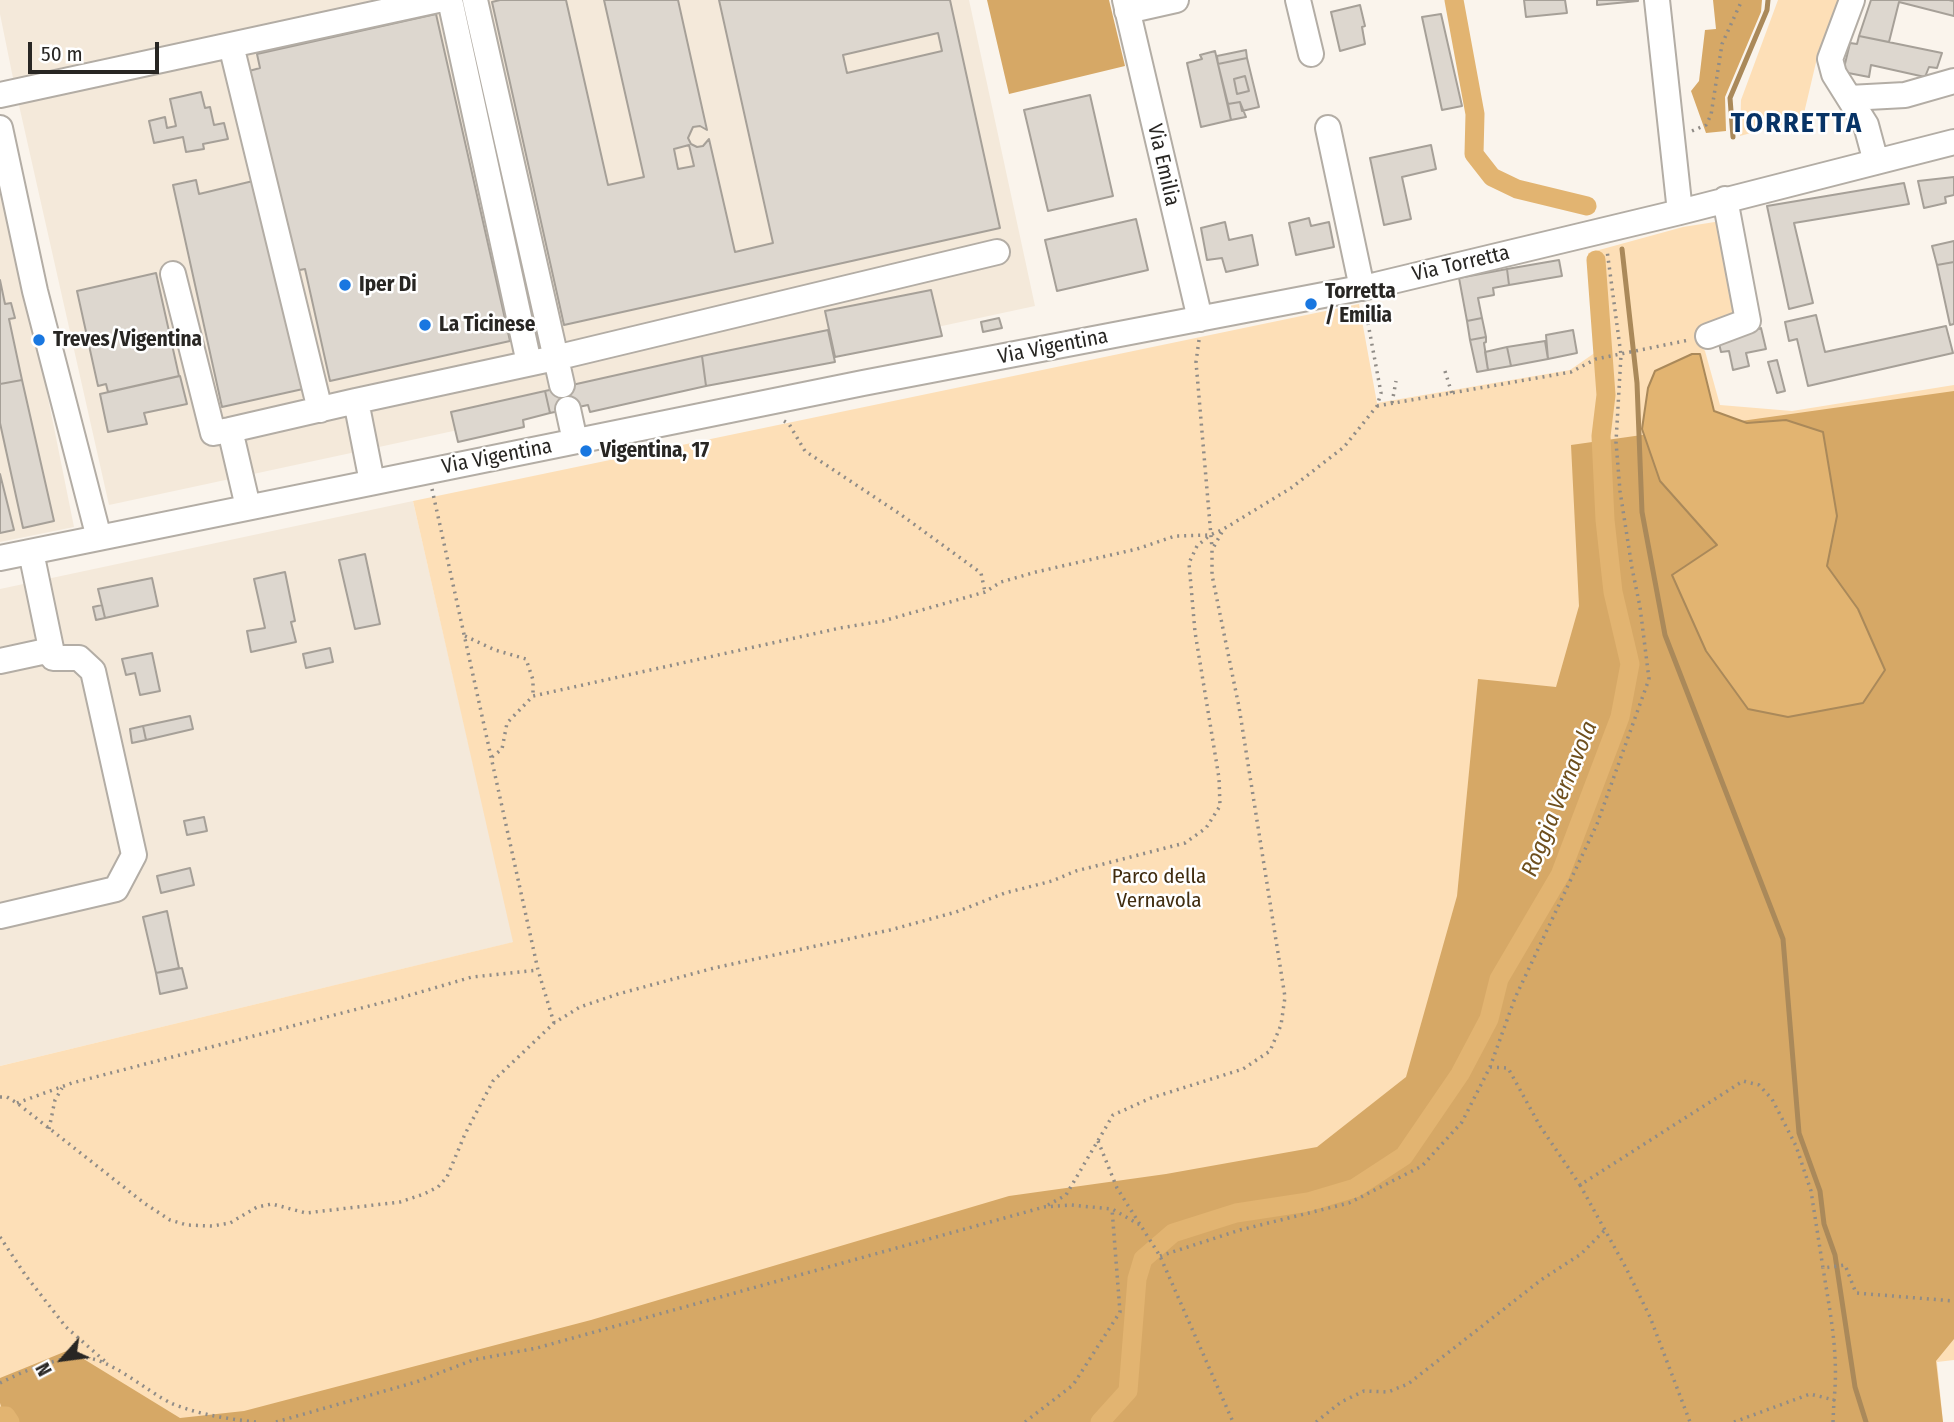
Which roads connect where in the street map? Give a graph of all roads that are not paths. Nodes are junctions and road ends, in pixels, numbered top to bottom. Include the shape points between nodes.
1 (438, 0) edge
2 (450, 0) edge
3 (475, 0) edge
4 (1175, 0) edge
5 (1298, 0) edge
6 (1657, 0) edge
7 (1852, 0) edge
8 (1126, 6) edge
9 (231, 45) junction
10 (1311, 54) dead end
11 (1954, 81) edge
12 (0, 95) edge
13 (1849, 98) junction
14 (0, 128) edge
15 (1328, 128) dead end
16 (1954, 142) edge
17 (1876, 162) junction
18 (1725, 199) junction
19 (1680, 212) junction
20 (998, 252) dead end
21 (173, 274) dead end
22 (1362, 292) junction
23 (1199, 331) junction
24 (1708, 336) road end
25 (555, 358) junction
26 (529, 363) junction
27 (562, 385) dead end
28 (356, 401) junction
29 (320, 410) junction
30 (568, 410) dead end
31 (230, 430) junction
32 (575, 441) junction
33 (372, 482) junction
34 (248, 507) junction
35 (99, 538) junction
36 (31, 552) junction
37 (0, 558) edge
38 (51, 650) junction
39 (0, 661) edge
40 (0, 916) edge

1 - 9 street
2 - 26 street
3 - 25 street
4 - 8 street, Via Emilia
5 - 10 street
6 - 19 street
7 - 13 street via 1830,58
8 - 23 street, Via Emilia
9 - 12 street
9 - 29 street
11 - 13 street via 1905,95
13 - 17 street via 1866,125
14 - 35 street via 35,290
15 - 22 street
16 - 17 street, Via Torretta
17 - 18 street, Via Torretta
18 - 19 street, Via Torretta
18 - 24 street via 1748,321
19 - 22 street, Via Torretta
20 - 25 street
21 - 31 street via 213,433
22 - 23 street, Via Torretta
23 - 32 street, Via Vigentina
25 - 26 street
25 - 27 street
26 - 28 street
28 - 29 street
28 - 33 street
29 - 31 street
30 - 32 street
31 - 34 street
32 - 33 street, Via Vigentina
33 - 34 street, Via Vigentina
34 - 35 street, Via Vigentina
35 - 36 street, Via Vigentina
36 - 37 street, Via Vigentina
36 - 38 street
38 - 39 street
38 - 40 street via 53,658 79,658 93,671 134,855 116,890

